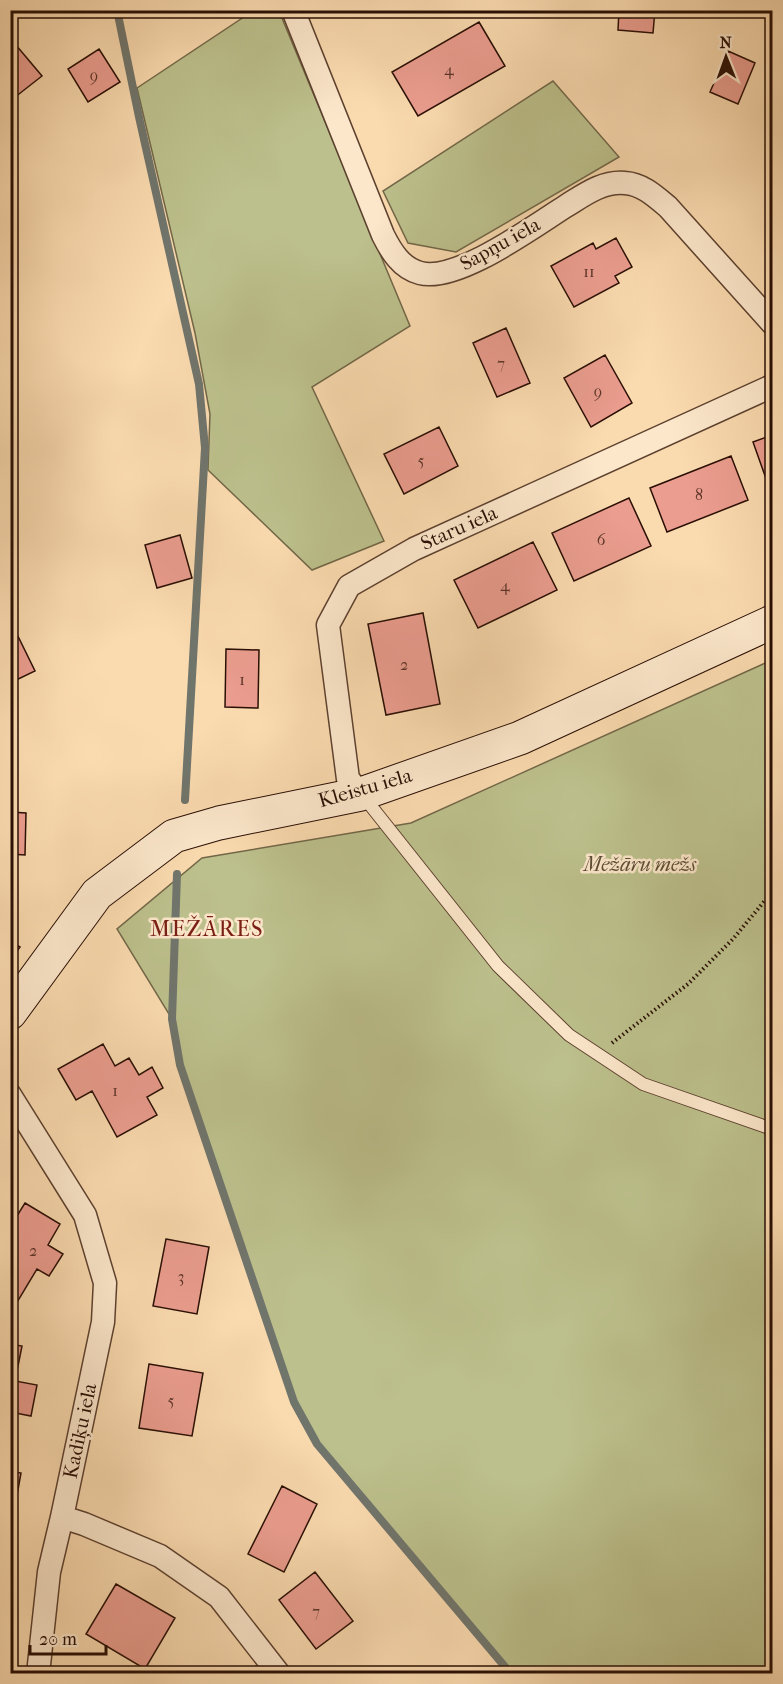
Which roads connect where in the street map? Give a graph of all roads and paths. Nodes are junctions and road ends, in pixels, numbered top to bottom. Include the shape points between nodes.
1 (293, 10) edge
2 (772, 323) edge
3 (772, 386) edge
4 (772, 622) edge
5 (361, 794) junction
6 (772, 892) edge
7 (10, 1012) edge
8 (598, 1054) junction
9 (10, 1095) edge
10 (772, 1129) edge
11 (62, 1517) junction
12 (38, 1674) edge
13 (279, 1674) edge

1 - 2 street, Sapņu iela via 383,235 395,256 410,268 431,274 458,269 591,191 613,183 633,184 668,207
3 - 5 street, Staru iela via 414,549 349,586 328,625 348,779
4 - 5 street, Kleistu iela via 520,738
5 - 7 street, Kleistu iela via 174,836 97,894
5 - 8 lane via 498,966 569,1035
6 - 8 path via 688,984
8 - 10 lane via 644,1084
9 - 11 street, Kadiķu iela via 85,1215 105,1283 103,1322
11 - 12 street, Kadiķu iela via 49,1572
11 - 13 street via 160,1556 219,1597

